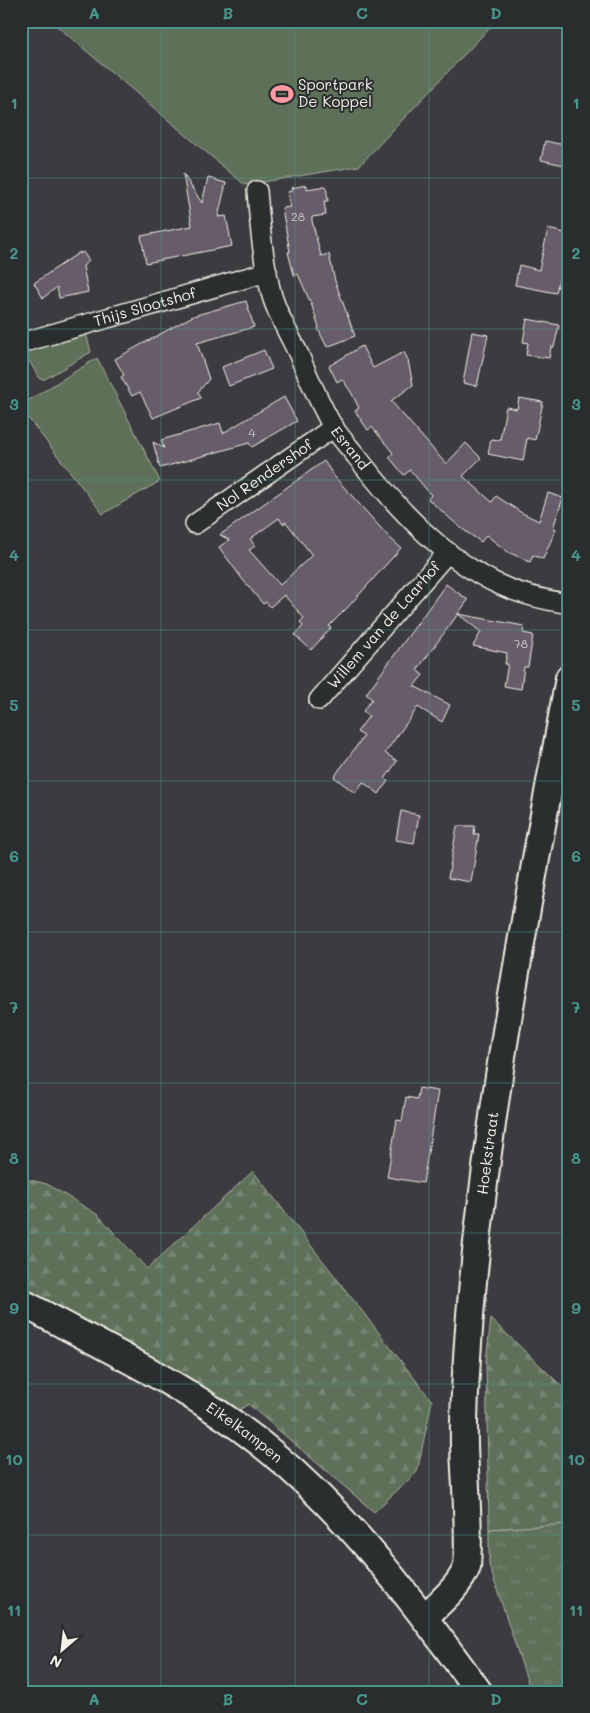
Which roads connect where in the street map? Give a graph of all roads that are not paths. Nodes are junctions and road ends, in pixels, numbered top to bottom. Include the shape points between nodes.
1 (257, 191) dead end
2 (267, 272) junction
3 (21, 343) edge
4 (334, 427) junction
5 (195, 524) dead end
6 (448, 552) junction
7 (569, 604) edge
8 (569, 678) edge
9 (319, 700) dead end
10 (21, 1302) edge
11 (425, 1617) junction
12 (479, 1692) edge

1 - 2 street, Esrand
2 - 3 street, Thijs Slootshof
2 - 4 street, Esrand via 273,298
4 - 5 street, Nol Rendershof
4 - 6 street, Esrand via 397,505
6 - 7 street, Esrand via 497,584
6 - 9 street, Willem van de Laarhof
8 - 11 street, Hoekstraat via 507,1023 481,1212 470,1313 465,1404 467,1567 453,1589
10 - 11 street, Eikelkampen via 180,1390 270,1451 332,1509
11 - 12 street, Eikelkampen

